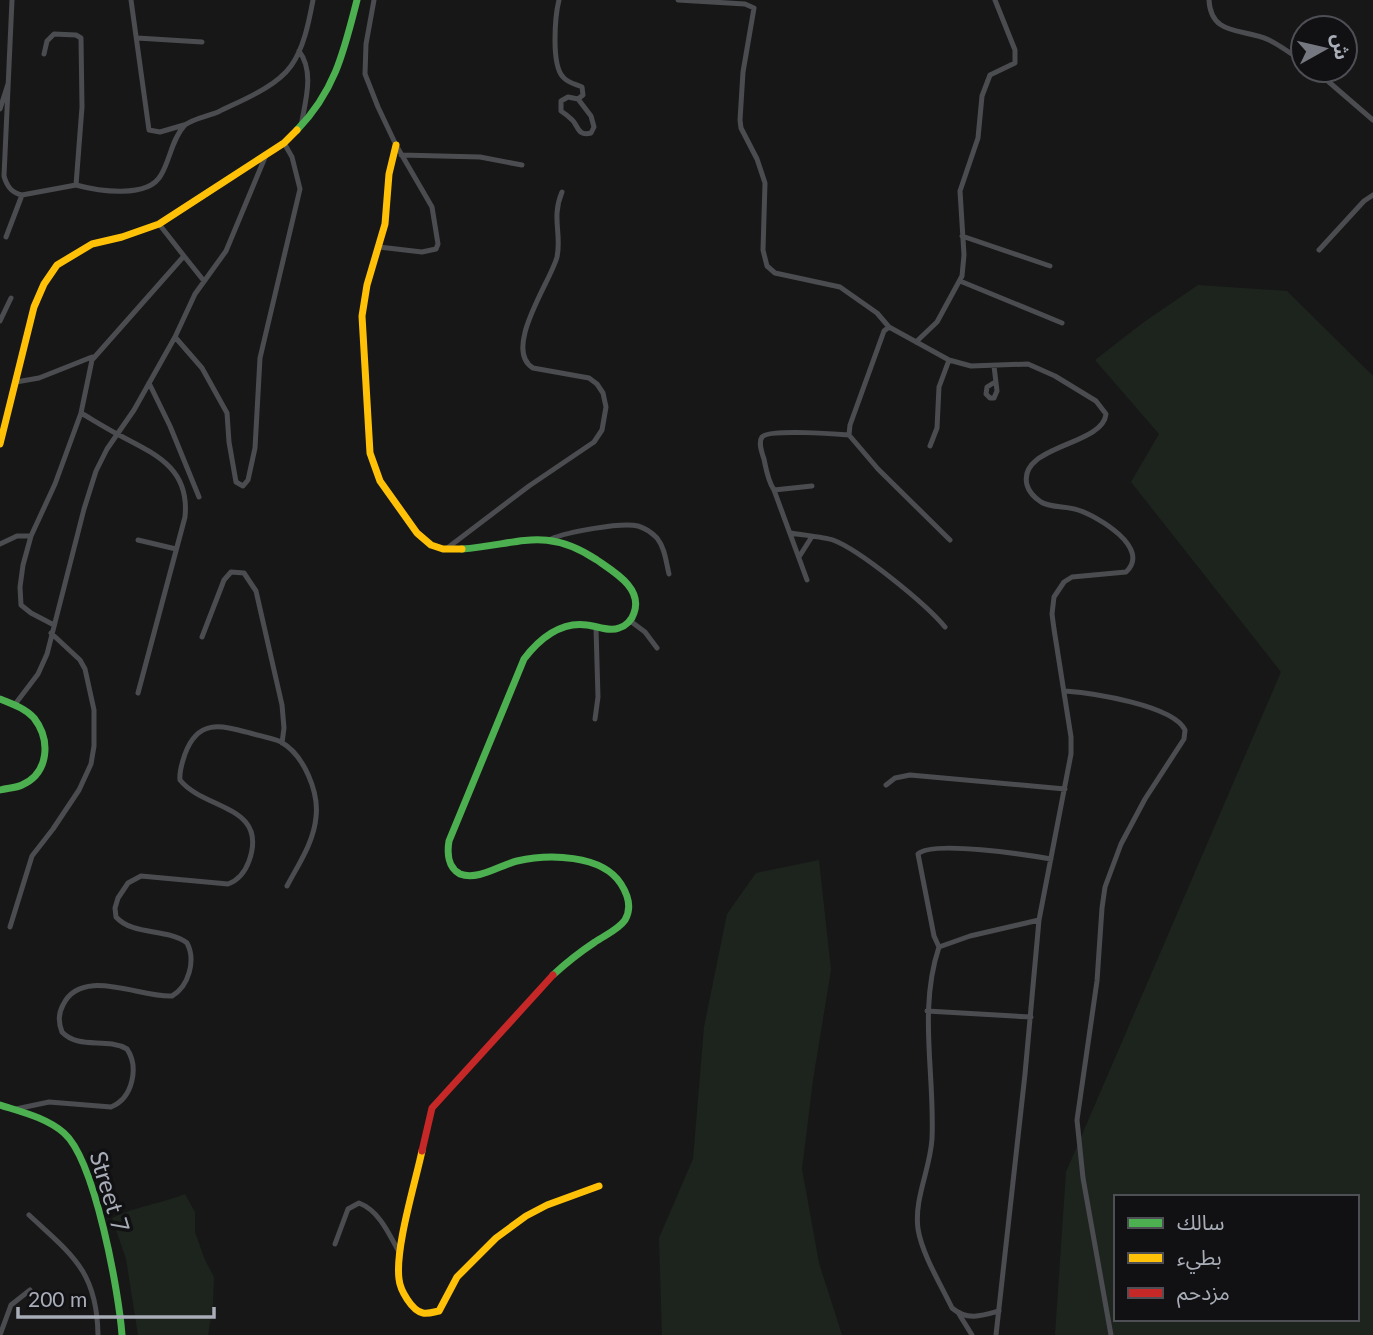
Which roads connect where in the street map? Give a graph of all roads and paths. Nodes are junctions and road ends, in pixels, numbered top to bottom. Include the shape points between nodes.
1 (12, 0) edge
2 (131, 0) edge
3 (313, 0) edge
4 (357, 0) edge
5 (374, 0) edge
6 (559, 0) edge
7 (678, 0) edge
8 (995, 0) edge
9 (1209, 0) edge
10 (137, 38) junction
11 (202, 42) dead end
12 (299, 51) junction
13 (1289, 53) edge
14 (44, 54) dead end
15 (11, 74) junction
16 (1331, 84) edge
17 (578, 99) junction
18 (0, 109) edge
19 (1373, 120) edge
20 (185, 125) junction
21 (300, 127) junction
22 (284, 143) junction
23 (396, 145) junction
24 (266, 155) junction
25 (401, 155) junction
26 (522, 164) dead end
27 (76, 185) junction
28 (562, 192) dead end
29 (22, 195) junction
30 (1373, 195) edge
31 (159, 224) junction
32 (962, 236) junction
33 (6, 237) dead end
34 (379, 247) junction
35 (1319, 250) dead end
36 (184, 256) junction
37 (1050, 266) dead end
38 (204, 281) junction
39 (960, 281) junction
40 (11, 298) dead end
41 (0, 321) edge
42 (1062, 323) dead end
43 (889, 327) junction
44 (175, 337) junction
45 (916, 342) junction
46 (94, 357) junction
47 (949, 360) junction
48 (994, 366) junction
49 (16, 382) junction
50 (995, 382) dead end
51 (149, 383) junction
52 (81, 412) junction
53 (116, 434) junction
54 (849, 435) junction
55 (0, 444) edge
56 (930, 446) dead end
57 (812, 486) dead end
58 (774, 490) junction
59 (199, 497) dead end
60 (791, 533) junction
61 (31, 537) junction
62 (811, 538) junction
63 (551, 539) junction
64 (138, 540) dead end
65 (950, 540) dead end
66 (0, 544) edge
67 (176, 549) junction
68 (446, 549) junction
69 (799, 557) junction
70 (669, 575) dead end
71 (807, 580) dead end
72 (629, 620) junction
73 (54, 625) junction
74 (945, 627) dead end
75 (596, 628) junction
76 (51, 634) junction
77 (202, 637) dead end
78 (657, 648) dead end
79 (1065, 691) junction
80 (138, 693) dead end
81 (0, 699) edge
82 (16, 704) junction
83 (595, 719) dead end
84 (282, 743) junction
85 (886, 785) dead end
86 (1065, 789) junction
87 (0, 790) edge
88 (1051, 859) junction
89 (287, 886) dead end
90 (1039, 920) junction
91 (10, 926) dead end
92 (939, 947) junction
93 (927, 1011) junction
94 (1031, 1017) junction
95 (0, 1105) edge
96 (12, 1109) junction
97 (599, 1186) dead end
98 (29, 1215) dead end
99 (335, 1244) dead end
100 (400, 1254) junction
101 (30, 1290) dead end
102 (999, 1311) junction
103 (959, 1314) junction
104 (0, 1335) edge
105 (98, 1335) edge
106 (122, 1335) edge
107 (972, 1335) edge
108 (996, 1335) edge
109 (1111, 1335) edge

1 - 15 street
2 - 10 street
3 - 12 street
4 - 21 street via 332,82
5 - 23 street via 364,67
6 - 17 street via 555,29 560,73 582,87
7 - 43 street via 754,8 740,120 765,183 763,250 767,266 787,277 840,287
8 - 32 street via 1016,57 1009,67 990,75 982,96 978,138 960,191
9 - 13 street via 1214,21 1223,27 1267,39
10 - 11 street
10 - 20 street via 149,130
12 - 20 street via 275,80
12 - 21 street via 307,69
14 - 27 street via 54,34 81,38
15 - 18 street
15 - 29 street via 5,176 11,190
16 - 19 street
17 - 17 street via 563,99 559,105 579,132 589,134 594,122
20 - 27 street via 161,177 148,187 110,191
21 - 22 street
22 - 24 street
22 - 44 street via 300,189 260,358 255,448 243,486 236,482 227,413 202,368
23 - 25 street
23 - 34 street
24 - 31 street
24 - 38 street via 232,240
25 - 26 street via 480,157
25 - 34 street via 432,207 437,247 422,252
27 - 29 street
28 - 68 street via 556,214 557,256 529,319 524,357 533,368 589,378 597,384 606,407 602,430 594,442
29 - 33 street
30 - 35 street
31 - 36 street
31 - 49 street via 92,244 57,265 34,307
32 - 37 street
32 - 39 street
34 - 68 street via 363,303 361,335 371,459 413,530 432,546
36 - 38 street
36 - 46 street
38 - 44 street
39 - 42 street
39 - 45 street via 937,322
40 - 41 street
43 - 45 street
43 - 54 street
44 - 51 street
45 - 47 street
46 - 49 street
46 - 52 street
47 - 48 street
47 - 56 street via 939,387 937,428
48 - 50 street
48 - 79 street via 1021,363 1042,369 1096,401 1106,414 1094,431 1043,456 1027,479 1029,490 1040,501 1075,509 1107,524 1125,540 1133,558 1126,572 1072,578 1058,588 1052,614
49 - 55 street
51 - 53 street
51 - 59 street
52 - 53 street
52 - 61 street
53 - 67 street via 160,457 182,487 186,507
53 - 73 street via 83,509
54 - 58 street via 763,436 760,442
54 - 65 street
57 - 58 street
58 - 60 street
60 - 62 street
60 - 69 street
61 - 66 street via 17,536
61 - 73 street via 20,602
62 - 69 street
62 - 74 street via 831,539 849,548
63 - 68 street
63 - 70 street via 565,533 637,526 650,532 664,549
63 - 72 street via 593,557 626,581 635,597
64 - 67 street
67 - 80 street
69 - 71 street
72 - 75 street via 614,630
72 - 78 street
73 - 76 street
75 - 83 street
75 - 100 street via 578,624 561,628 525,656 447,850 453,867 463,875 538,857 598,866 625,888 628,915 554,974 432,1108
76 - 82 street via 42,665
76 - 91 street via 85,669 94,710 94,746 79,790 32,856
77 - 84 street via 224,580 231,572 243,573 256,591 282,705
79 - 86 street via 1071,737
79 - 109 street via 1124,700 1175,718 1185,730 1184,739 1121,844 1102,908 1097,981 1077,1120
81 - 82 street
82 - 87 street via 35,718 42,731 43,766 25,785
84 - 89 street via 310,779 317,810 311,838
84 - 96 street via 213,726 197,733 183,760 179,778 187,788 233,810 248,825 252,850 240,878 221,884 141,876 128,883 115,904 116,917 124,924 187,943 192,965 179,991 167,997 83,987 68,995 61,1007 60,1027 67,1037 111,1043 129,1051 133,1073 124,1097 111,1107 49,1102
85 - 86 street via 910,775
86 - 88 street
88 - 90 street
88 - 92 street via 946,848 920,851 917,861
90 - 92 street
90 - 94 street
92 - 93 street
93 - 94 street
93 - 103 street via 932,1143 917,1208 918,1228 926,1255
94 - 102 street
95 - 96 street, Street 7
96 - 106 street, Street 7 via 38,1116 57,1128 78,1151 115,1283
97 - 100 street via 547,1205 496,1238 457,1278 433,1314 417,1311 405,1295 399,1281
98 - 105 street via 88,1277
99 - 100 street via 348,1209 359,1203 379,1219
101 - 104 street via 11,1305
102 - 103 street via 978,1317
102 - 108 street
103 - 107 street

